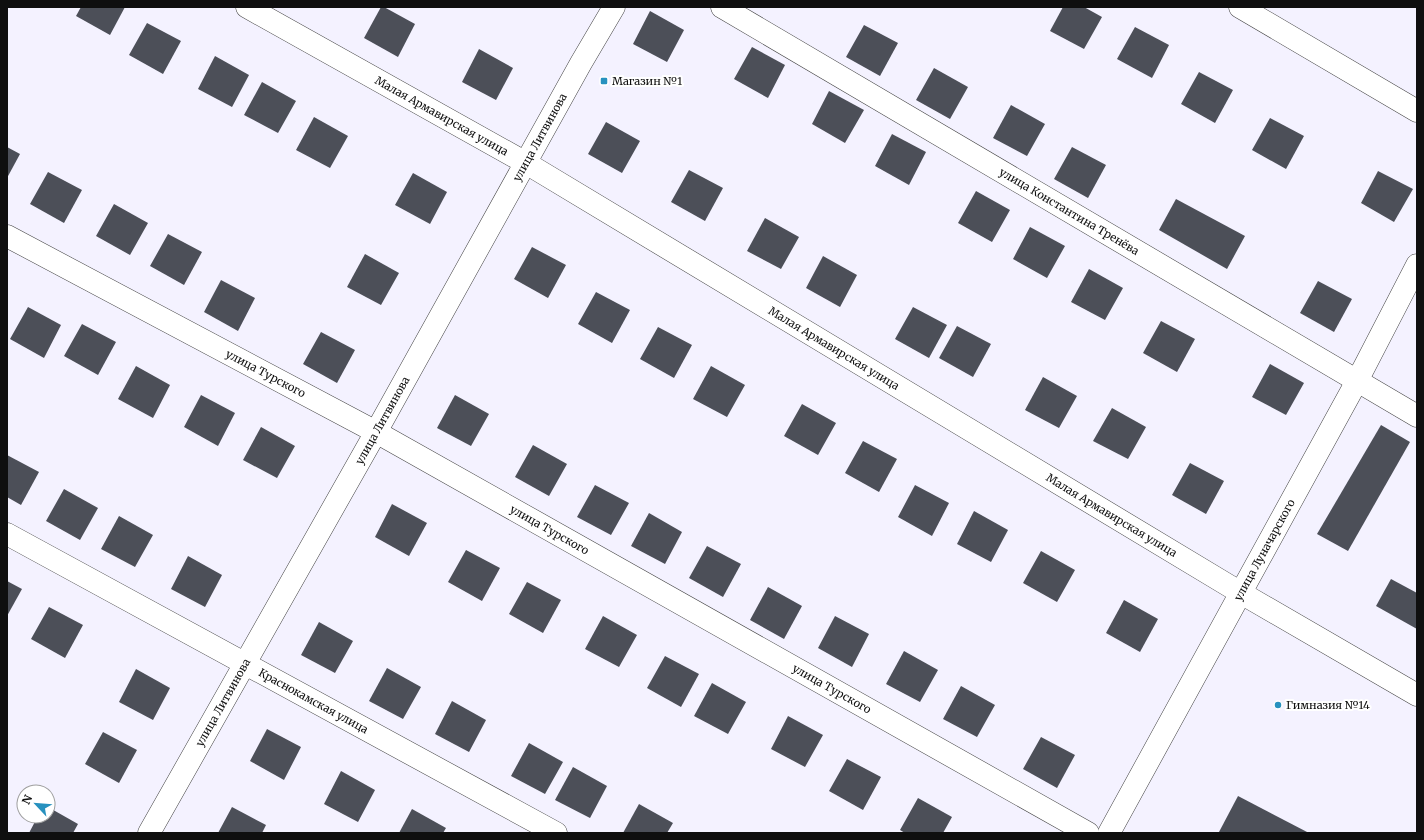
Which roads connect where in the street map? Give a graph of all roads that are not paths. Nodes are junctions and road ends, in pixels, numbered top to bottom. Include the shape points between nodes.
1 (247, 7) edge
2 (614, 7) edge
3 (722, 7) edge
4 (1240, 7) edge
5 (1417, 111) edge
6 (526, 163) junction
7 (7, 236) edge
8 (1417, 265) edge
9 (1357, 381) junction
10 (1417, 416) edge
11 (376, 432) junction
12 (7, 534) edge
13 (1241, 593) junction
14 (246, 664) junction
15 (1417, 695) edge
16 (149, 833) edge
17 (556, 833) edge
18 (1088, 833) edge
19 (1109, 833) edge

1 - 6 street, Малая Армавирская улица
2 - 6 street, улица Литвинова
3 - 9 street, улица Константина Тренёва
4 - 5 street
6 - 11 street, улица Литвинова
6 - 13 street, Малая Армавирская улица
7 - 11 street, улица Турского
8 - 9 street, улица Луначарского
9 - 10 street, улица Константина Тренёва
9 - 13 street, улица Луначарского
11 - 14 street, улица Литвинова
11 - 18 street, улица Турского
12 - 14 street, Краснокамская улица
13 - 15 street, Малая Армавирская улица
13 - 19 street, улица Луначарского
14 - 16 street, улица Литвинова
14 - 17 street, Краснокамская улица

